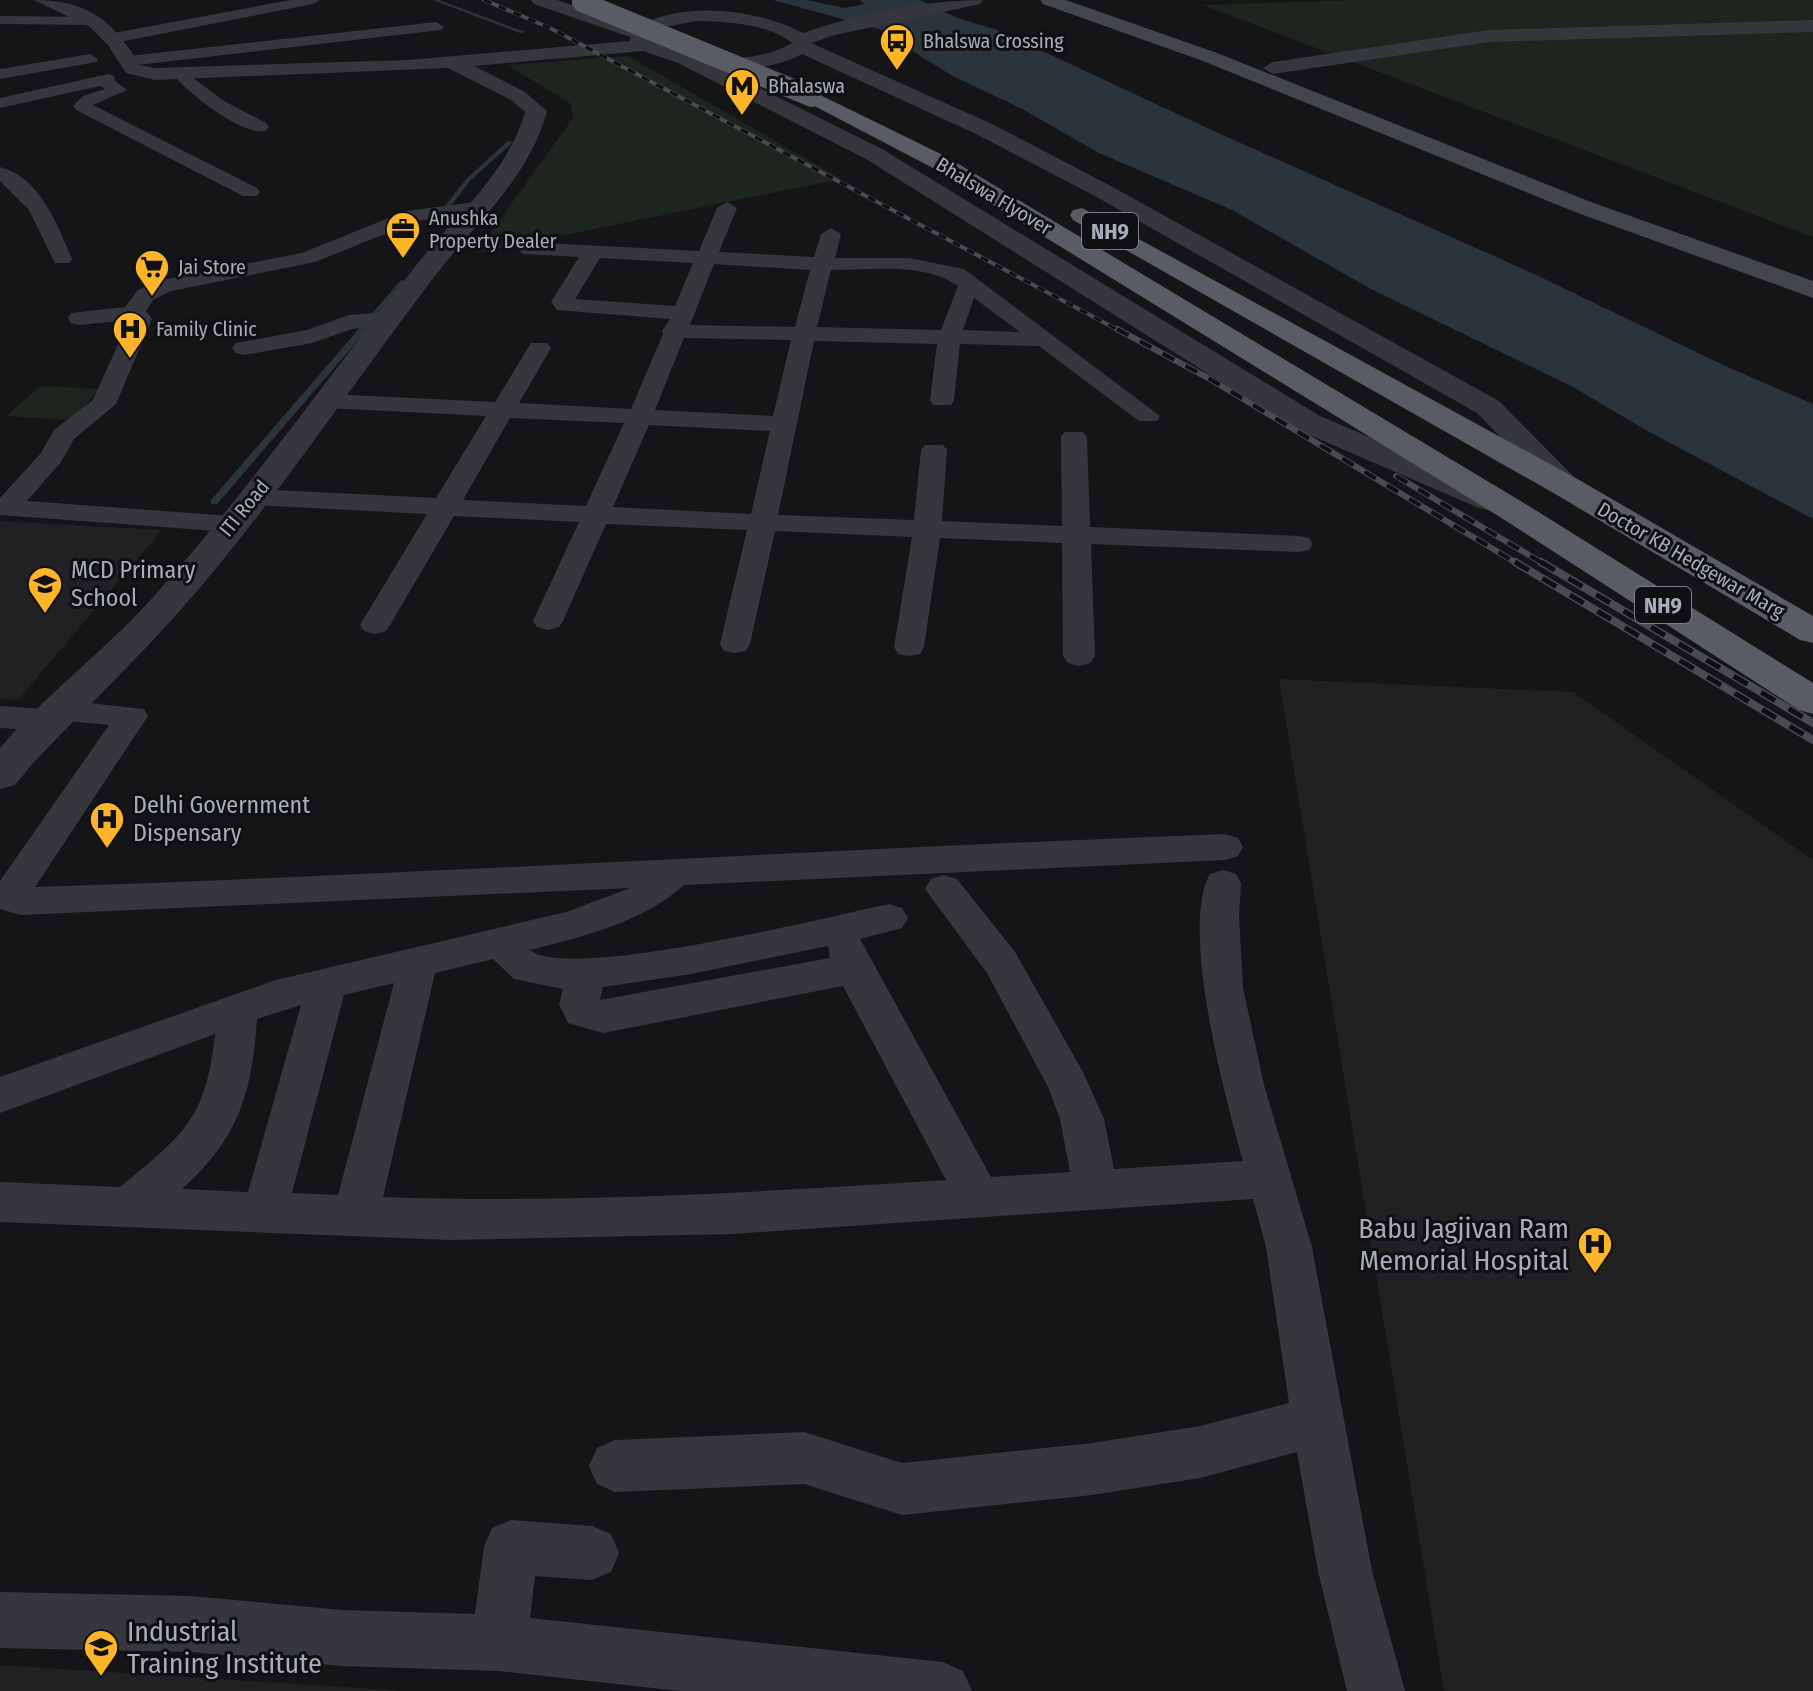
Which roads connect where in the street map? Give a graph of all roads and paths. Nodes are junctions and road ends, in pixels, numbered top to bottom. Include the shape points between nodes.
1 (313, 0) edge
2 (540, 0) edge
3 (624, 0) edge
4 (687, 0) edge
5 (920, 0) edge
6 (974, 0) edge
7 (1049, 0) edge
8 (1083, 0) edge
9 (580, 1) edge
10 (49, 2) edge
11 (0, 18) edge
12 (741, 19) junction
13 (597, 20) junction
14 (98, 21) junction
15 (769, 25) junction
16 (822, 26) junction
17 (1813, 26) edge
18 (436, 27) dead end
19 (642, 40) junction
20 (802, 43) junction
21 (554, 52) junction
22 (125, 54) junction
23 (0, 59) edge
24 (685, 59) junction
25 (453, 63) junction
26 (1273, 68) junction
27 (0, 74) edge
28 (181, 74) junction
29 (102, 80) junction
30 (828, 90) junction
31 (0, 103) edge
32 (260, 127) dead end
33 (961, 148) dead end
34 (0, 173) edge
35 (1574, 185) junction
36 (250, 192) dead end
37 (1549, 193) junction
38 (1056, 201) dead end
39 (727, 208) dead end
40 (471, 213) junction
41 (831, 234) dead end
42 (524, 248) dead end
43 (593, 252) junction
44 (707, 258) junction
45 (62, 259) dead end
46 (822, 264) junction
47 (1813, 273) edge
48 (970, 284) junction
49 (1813, 290) edge
50 (134, 313) junction
51 (79, 318) dead end
52 (389, 319) junction
53 (677, 322) junction
54 (804, 336) junction
55 (948, 339) junction
56 (1044, 339) junction
57 (244, 348) dead end
58 (539, 348) dead end
59 (942, 400) dead end
60 (328, 401) junction
61 (503, 410) junction
62 (1148, 416) dead end
63 (640, 417) junction
64 (783, 424) junction
65 (1074, 437) dead end
66 (934, 450) dead end
67 (1569, 488) junction
68 (253, 497) junction
69 (3, 507) edge
70 (447, 507) junction
71 (1512, 510) junction
72 (597, 515) junction
73 (765, 523) junction
74 (231, 524) junction
75 (927, 529) junction
76 (1077, 535) junction
77 (1299, 544) dead end
78 (548, 621) dead end
79 (375, 625) dead end
80 (1813, 632) edge
81 (735, 644) dead end
82 (909, 647) dead end
83 (1079, 656) dead end
84 (1813, 701) edge
85 (56, 715) junction
86 (0, 717) edge
87 (0, 775) edge
88 (677, 871) junction
89 (944, 889) dead end
90 (889, 918) dead end
91 (838, 929) junction
92 (503, 942) junction
93 (419, 960) junction
94 (854, 969) junction
95 (587, 973) junction
96 (328, 982) junction
97 (238, 1009) junction
98 (0, 1095) edge
99 (1268, 1179) junction
100 (1096, 1192) junction
101 (980, 1200) junction
102 (0, 1202) edge
103 (127, 1208) junction
104 (264, 1214) junction
105 (355, 1218) junction
106 (1317, 1421) junction
107 (615, 1466) dead end
108 (592, 1553) dead end
109 (0, 1620) edge
110 (499, 1643) junction
111 (943, 1691) edge
112 (1376, 1691) edge

1 - 22 street
2 - 13 street
3 - 30 highway, Bhalswa Flyover
4 - 12 street
5 - 16 street
6 - 16 street
7 - 37 main road via 1210,57
8 - 26 main road
9 - 30 highway, Bhalswa Flyover, bridge
10 - 11 street
10 - 14 street
11 - 14 street
12 - 15 street
12 - 19 street via 679,18 653,25
13 - 19 street
13 - 21 street via 592,33
14 - 22 street
15 - 16 street
15 - 20 street
16 - 20 street
17 - 26 street via 1489,36
18 - 22 street
19 - 21 street
19 - 24 street
20 - 24 street via 784,56 752,63
20 - 67 street via 1101,190 1488,407
21 - 25 street
22 - 23 street
22 - 27 street
22 - 28 street
22 - 29 street
24 - 71 street via 874,154 1309,423
25 - 28 street
25 - 40 street, ITI Road via 536,111 533,132 515,162
26 - 35 main road
28 - 32 street via 196,92
29 - 31 street
29 - 36 street via 119,90 82,106
30 - 33 highway, Bhalswa Flyover
30 - 71 highway, Bhalswa Flyover / NH9
34 - 45 street via 31,195
35 - 37 main road
35 - 47 main road
37 - 49 main road
38 - 67 highway, Bhalswa Flyover / NH9
39 - 44 street
40 - 50 street via 413,215 308,258 165,286 138,300
40 - 52 street, ITI Road
41 - 46 street
42 - 43 street
43 - 44 street
43 - 53 street via 562,302 565,305
44 - 46 street
44 - 53 street
46 - 48 street via 909,264 956,274
46 - 54 street
48 - 55 street
48 - 56 street
50 - 51 street
50 - 69 street via 141,319 104,404 64,424 52,456
52 - 57 street via 349,322 312,336
52 - 60 street, ITI Road
53 - 54 street
53 - 63 street
54 - 55 street
54 - 64 street
55 - 56 street
55 - 59 street
56 - 62 street
58 - 61 street
60 - 61 street
60 - 68 street, ITI Road
61 - 63 street
61 - 70 street
63 - 64 street
63 - 72 street
64 - 73 street
65 - 76 street
66 - 75 street
67 - 80 highway, Doctor KB Hedgewar Marg
68 - 70 street
68 - 74 street, ITI Road
69 - 74 street
70 - 72 street
70 - 79 street
71 - 84 highway, NH9
72 - 73 street
72 - 78 street
73 - 75 street
73 - 81 street
74 - 85 street, ITI Road via 165,606
75 - 76 street
75 - 82 street
76 - 77 street
76 - 83 street
85 - 86 street
85 - 87 street, ITI Road
85 - 88 street via 132,716 12,892 13,899 185,897
88 - 92 street via 626,907
88 - 99 street via 971,856 1224,865 1223,988
89 - 100 street via 1001,963 1068,1084 1082,1119
90 - 91 street
91 - 94 street
91 - 95 street via 731,952
92 - 93 street
92 - 95 street via 515,960 530,969
93 - 96 street
93 - 105 street
94 - 95 street via 603,1017 582,1012 579,1004
94 - 101 street
96 - 97 street
96 - 104 street
97 - 98 street
97 - 103 street via 225,1099 173,1169
99 - 100 street
99 - 106 street via 1292,1263
100 - 101 street
101 - 105 street via 732,1214
102 - 103 street
103 - 104 street
104 - 105 street
106 - 107 street via 1200,1452 902,1489 804,1458
106 - 112 street via 1345,1571
108 - 110 street via 511,1547
109 - 110 street via 191,1624 342,1638
110 - 111 street

